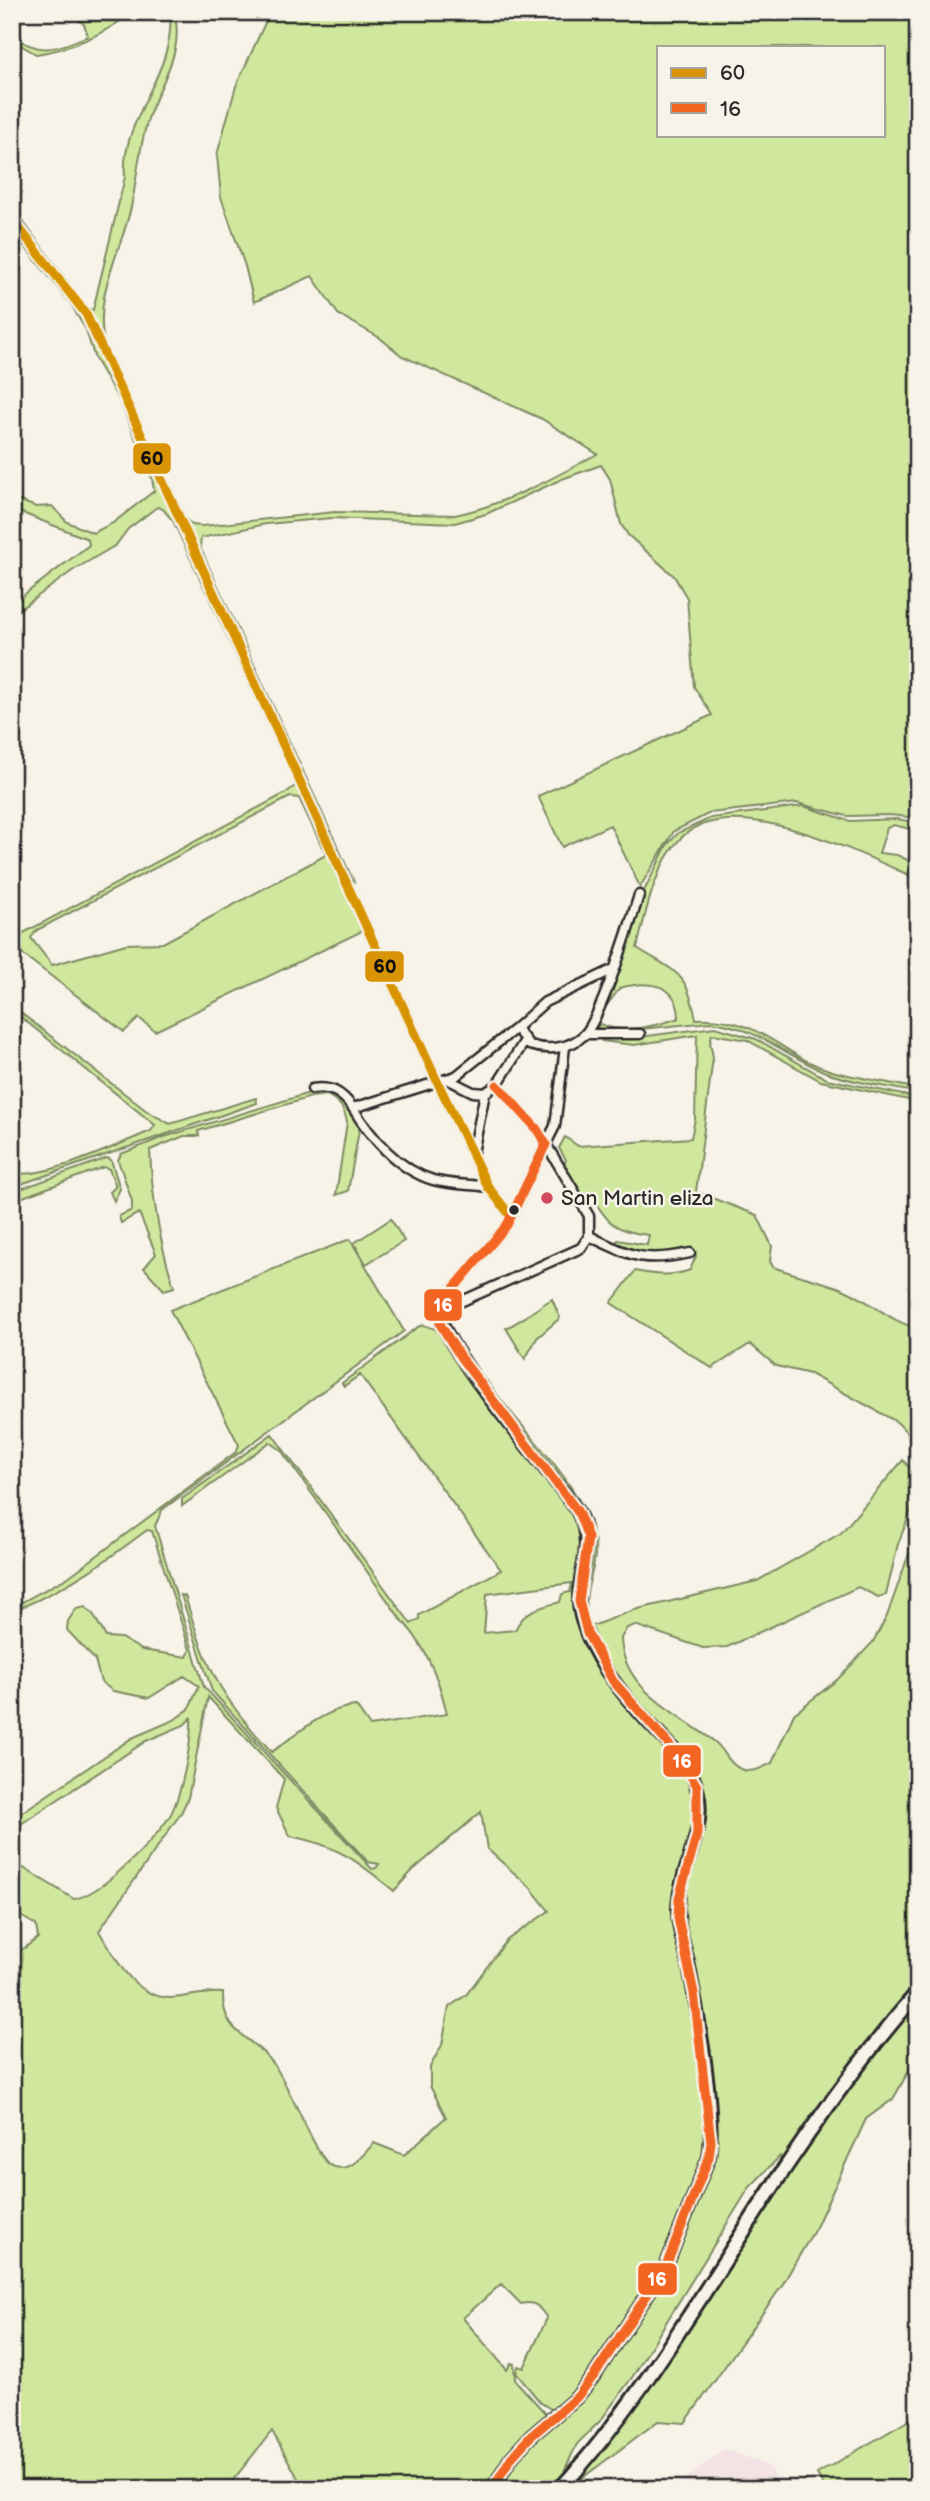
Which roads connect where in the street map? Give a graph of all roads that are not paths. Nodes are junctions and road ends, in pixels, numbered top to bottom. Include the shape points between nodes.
1 (12, 219) edge
2 (639, 895) dead end
3 (614, 969) junction
4 (516, 1028) junction
5 (586, 1034) junction
6 (640, 1034) dead end
7 (524, 1042) junction
8 (565, 1048) junction
9 (447, 1079) junction
10 (437, 1081) junction
11 (497, 1085) junction
12 (312, 1090) dead end
13 (485, 1093) junction
14 (354, 1108) junction
15 (547, 1144) junction
16 (473, 1153) junction
17 (488, 1187) junction
18 (510, 1215) junction
19 (589, 1236) junction
20 (690, 1253) dead end
21 (439, 1311) junction
22 (918, 1992) edge
23 (492, 2489) edge
24 (560, 2489) edge

1 - 10 street via 86,314
2 - 3 street
3 - 4 street via 545,1002
3 - 5 street
4 - 7 street
4 - 9 street
5 - 6 street
5 - 8 street
7 - 8 street via 538,1048
7 - 11 street
8 - 15 street via 555,1126
9 - 10 street
9 - 13 street
10 - 14 street
10 - 16 street
11 - 13 street
11 - 15 street
12 - 14 street via 336,1090
13 - 16 street
14 - 17 street via 367,1132 423,1177
15 - 18 street
15 - 19 street via 589,1216
16 - 17 street
17 - 18 street
18 - 21 street via 507,1225
19 - 20 street via 642,1258 657,1260
19 - 21 street via 581,1248
21 - 23 street via 440,1324 461,1358 578,1512 588,1537 579,1601 582,1622 613,1681 688,1767 697,1786 699,1808 698,1834 678,1917 703,2062 709,2157 666,2266 596,2373 577,2397 517,2451
22 - 24 main road via 799,2147 632,2401

